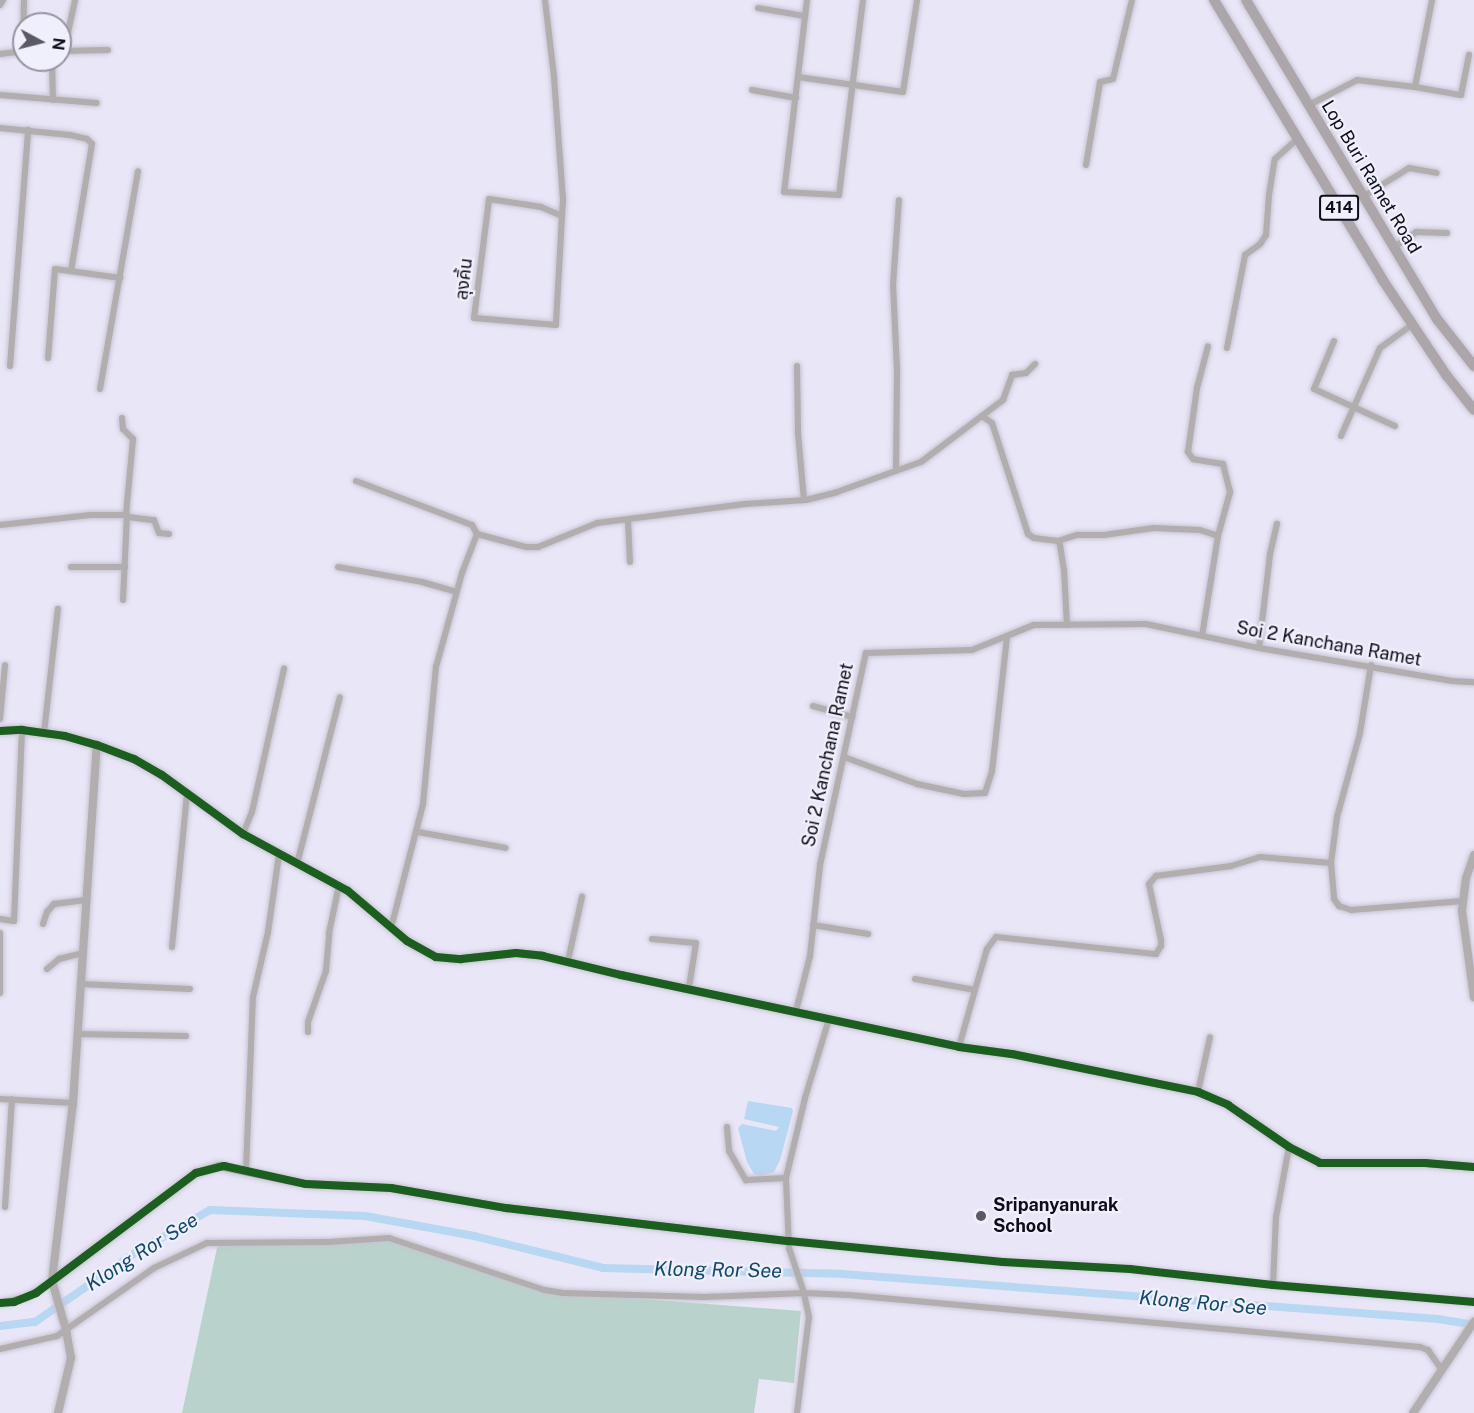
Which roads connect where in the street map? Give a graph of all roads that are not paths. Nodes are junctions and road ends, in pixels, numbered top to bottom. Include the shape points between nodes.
1 (3, 0) edge
2 (545, 0) edge
3 (807, 0) edge
4 (863, 0) edge
5 (917, 0) edge
6 (1132, 0) edge
7 (1214, 0) edge
8 (1246, 0) edge
9 (1432, 0) edge
10 (0, 5) edge
11 (758, 8) dead end
12 (805, 16) junction
13 (108, 50) dead end
14 (72, 51) edge
15 (1469, 55) dead end
16 (52, 72) edge
17 (798, 77) junction
18 (854, 84) junction
19 (1414, 87) junction
20 (752, 90) dead end
21 (0, 95) edge
22 (796, 98) junction
23 (53, 100) junction
24 (97, 103) dead end
25 (1309, 105) junction
26 (0, 128) edge
27 (28, 130) junction
28 (1296, 140) junction
29 (1086, 165) dead end
30 (138, 171) dead end
31 (1437, 173) dead end
32 (1364, 196) junction
33 (899, 200) dead end
34 (562, 216) junction
35 (1446, 233) dead end
36 (1394, 247) junction
37 (71, 271) junction
38 (120, 278) junction
39 (1412, 325) junction
40 (1334, 341) dead end
41 (1208, 346) dead end
42 (1227, 348) dead end
43 (48, 358) dead end
44 (1035, 364) dead end
45 (10, 366) dead end
46 (797, 366) dead end
47 (1474, 366) edge
48 (100, 389) dead end
49 (1354, 407) junction
50 (1474, 410) edge
51 (982, 416) junction
52 (122, 418) dead end
53 (1395, 426) dead end
54 (1341, 436) dead end
55 (896, 471) junction
56 (356, 482) dead end
57 (804, 500) junction
58 (127, 515) junction
59 (627, 520) junction
60 (1277, 524) dead end
61 (0, 525) edge
62 (169, 534) dead end
63 (477, 534) junction
64 (1218, 536) junction
65 (1058, 541) junction
66 (630, 562) dead end
67 (71, 567) dead end
68 (125, 567) junction
69 (338, 567) dead end
70 (456, 592) junction
71 (123, 600) dead end
72 (58, 609) dead end
73 (1067, 625) junction
74 (1202, 636) junction
75 (1007, 638) junction
76 (1259, 648) junction
77 (5, 665) dead end
78 (1371, 665) junction
79 (284, 669) dead end
80 (1474, 682) edge
81 (340, 697) dead end
82 (813, 706) dead end
83 (852, 717) junction
84 (0, 719) edge
85 (22, 730) junction
86 (0, 731) edge
87 (44, 733) junction
88 (97, 745) junction
89 (844, 757) junction
90 (187, 794) junction
91 (418, 832) junction
92 (243, 834) junction
93 (506, 848) dead end
94 (279, 855) junction
95 (1474, 855) edge
96 (1331, 863) junction
97 (297, 864) junction
98 (339, 885) junction
99 (582, 897) dead end
100 (87, 900) junction
101 (1463, 901) junction
102 (0, 919) edge
103 (43, 924) dead end
104 (813, 926) junction
105 (391, 928) junction
106 (0, 933) edge
107 (868, 934) dead end
108 (652, 939) dead end
109 (172, 947) dead end
110 (83, 953) junction
111 (568, 961) junction
112 (47, 969) dead end
113 (915, 980) dead end
114 (81, 984) junction
115 (689, 987) junction
116 (190, 989) dead end
117 (975, 990) junction
118 (0, 993) edge
119 (1474, 994) edge
120 (796, 1011) junction
121 (829, 1019) junction
122 (308, 1032) dead end
123 (76, 1034) junction
124 (186, 1036) dead end
125 (1210, 1037) dead end
126 (959, 1047) junction
127 (1198, 1092) junction
128 (0, 1099) edge
129 (12, 1099) junction
130 (72, 1103) junction
131 (728, 1127) dead end
132 (1289, 1147) junction
133 (1474, 1167) edge
134 (246, 1170) junction
135 (786, 1178) junction
136 (4, 1207) dead end
137 (789, 1244) junction
138 (52, 1284) junction
139 (1273, 1285) junction
140 (804, 1291) junction
141 (1474, 1302) edge
142 (0, 1303) edge
143 (1474, 1322) edge
144 (65, 1327) junction
145 (0, 1349) edge
146 (1442, 1370) junction
147 (58, 1413) edge
148 (797, 1413) edge
149 (1413, 1413) edge

1 - 10 street
2 - 34 street, ลุงคิ้น via 561,159
3 - 12 street
4 - 18 street
5 - 18 street via 903,92
6 - 29 street via 1113,79 1100,82
7 - 28 main road, 414
8 - 25 main road, Lop Buri Ramet Road / 414
9 - 19 street
11 - 12 street
12 - 17 street
13 - 14 street
15 - 19 street via 1461,95
16 - 23 street
17 - 18 street
17 - 22 street
18 - 22 street via 839,195 784,192
19 - 25 street via 1357,80
20 - 22 street
21 - 23 street
23 - 24 street
25 - 32 main road, Lop Buri Ramet Road / 414
26 - 27 street
27 - 37 street via 86,139 92,144
27 - 45 street
28 - 39 main road, 414
28 - 42 street via 1276,157 1266,236 1245,255
30 - 38 street
31 - 32 street via 1407,169
32 - 36 main road, Lop Buri Ramet Road / 414
33 - 55 street via 893,285
34 - 34 street, ลุงคิ้น via 556,325 474,318 489,199 541,207
35 - 36 street via 1416,232
36 - 47 main road, Lop Buri Ramet Road / 414 via 1437,319
37 - 38 street
37 - 43 street via 55,269
38 - 48 street
39 - 49 street via 1380,348
39 - 50 main road, 414
40 - 49 street via 1314,389
41 - 64 street via 1188,450 1194,459 1221,463 1225,468 1230,492
44 - 51 street via 1026,373 1012,375 1005,398
46 - 57 street
49 - 53 street
49 - 54 street
51 - 55 street via 921,462
51 - 65 street via 992,423 1026,532 1034,538
52 - 58 street via 123,429 133,439
55 - 57 street
56 - 63 street via 472,525
57 - 59 street
58 - 61 street
58 - 62 street via 153,520 159,532
58 - 68 street
59 - 63 street via 597,523 534,547
59 - 66 street
60 - 76 street
63 - 70 street
64 - 65 street via 1200,530 1154,528 1077,535
64 - 74 street
65 - 73 street via 1065,570
67 - 68 street
68 - 71 street
69 - 70 street
70 - 91 street via 433,679
72 - 87 street
73 - 74 street, Soi 2 Kanchana Ramet via 1146,624
73 - 75 street, Soi 2 Kanchana Ramet via 1034,625
74 - 76 street, Soi 2 Kanchana Ramet
75 - 83 street, Soi 2 Kanchana Ramet via 972,650 866,653
75 - 89 street via 992,771 984,793 964,794 917,784
76 - 78 street, Soi 2 Kanchana Ramet
77 - 84 street
78 - 80 street, Soi 2 Kanchana Ramet
78 - 96 street
79 - 92 street via 252,812
81 - 97 street
82 - 83 street
83 - 89 street, Soi 2 Kanchana Ramet
85 - 86 street
85 - 87 street
85 - 102 street via 14,921
87 - 88 street
88 - 90 street via 148,767
88 - 100 street
89 - 104 street, Soi 2 Kanchana Ramet via 820,865
90 - 92 street
90 - 109 street
91 - 93 street
91 - 105 street
92 - 94 street
94 - 97 street
94 - 134 street via 252,1005
95 - 101 street
96 - 101 street via 1334,900 1342,909
96 - 117 street via 1260,857 1231,866 1156,876 1149,884 1161,940 1156,954 996,938 987,949
97 - 98 street
98 - 105 street
98 - 122 street via 326,971
99 - 111 street
100 - 103 street via 54,904
100 - 110 street
101 - 119 street
104 - 107 street
104 - 120 street, Soi 2 Kanchana Ramet
105 - 111 street via 418,949 442,958 523,953
106 - 118 street
108 - 115 street via 696,943
110 - 112 street via 59,960
110 - 114 street
111 - 115 street
113 - 117 street
114 - 116 street
114 - 123 street
115 - 120 street
117 - 126 street
120 - 121 street
121 - 126 street
121 - 135 street
123 - 124 street
123 - 130 street
125 - 127 street
126 - 127 street
127 - 132 street via 1228,1105
128 - 129 street
129 - 130 street
129 - 136 street
130 - 138 street
131 - 135 street via 729,1151 746,1180
132 - 133 street via 1325,1164 1425,1163
132 - 139 street via 1275,1224
134 - 137 street via 306,1184 391,1188 506,1208
134 - 138 street via 219,1166 196,1173
135 - 137 street
137 - 139 street via 1130,1269
137 - 140 street
138 - 142 street via 27,1297
138 - 144 street
139 - 141 street
140 - 144 street via 704,1297 562,1293 389,1238 207,1243 154,1268
140 - 146 street via 1420,1347 1428,1350
140 - 148 street via 810,1329
143 - 146 street
144 - 145 street via 45,1340
144 - 147 street via 71,1358
146 - 149 street

